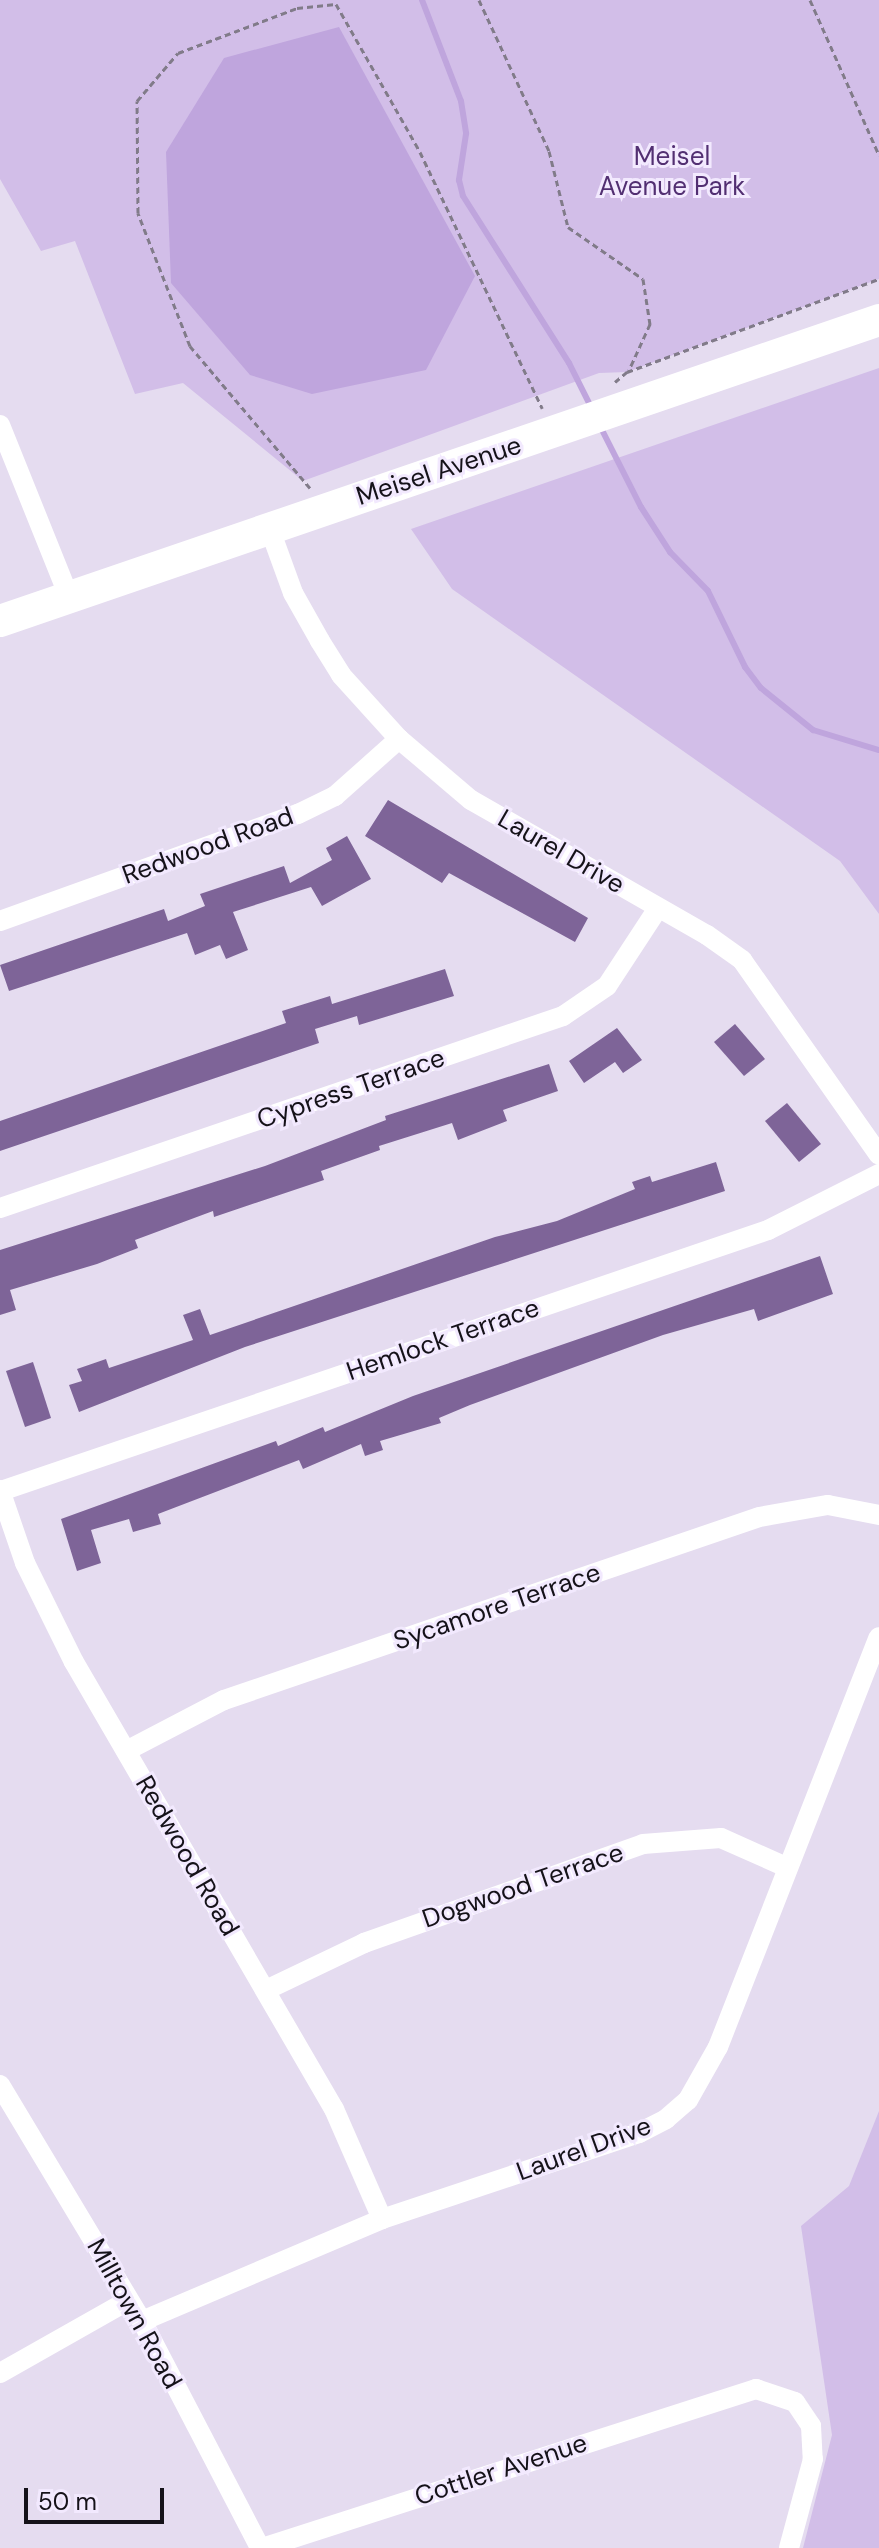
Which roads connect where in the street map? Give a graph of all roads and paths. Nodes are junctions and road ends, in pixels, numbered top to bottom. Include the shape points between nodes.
1 (479, 0) edge
2 (810, 0) edge
3 (879, 155) edge
4 (879, 279) edge
5 (879, 320) edge
6 (627, 372) junction
7 (617, 398) junction
8 (542, 408) dead end
9 (0, 425) edge
10 (310, 488) dead end
11 (269, 527) junction
12 (69, 597) junction
13 (0, 621) edge
14 (399, 739) junction
15 (658, 908) junction
16 (0, 921) edge
17 (879, 1155) edge
18 (879, 1174) edge
19 (0, 1208) edge
20 (0, 1490) edge
21 (879, 1515) edge
22 (879, 1637) edge
23 (126, 1751) junction
24 (786, 1867) junction
25 (266, 1990) junction
26 (0, 2085) edge
27 (382, 2219) junction
28 (129, 2300) junction
29 (142, 2321) junction
30 (0, 2373) edge
31 (261, 2548) edge
32 (789, 2548) edge

1 - 6 path via 549,151 568,227 643,279 650,324
2 - 3 path
4 - 6 path
5 - 7 main road, Meisel Avenue
6 - 7 path
7 - 11 main road, Meisel Avenue via 568,428
8 - 10 path via 420,152 336,4 297,8 178,53 137,101 138,213 190,346
9 - 12 street
11 - 12 main road, Meisel Avenue
11 - 14 street, Laurel Drive via 293,593 320,641 341,675
12 - 13 main road, Meisel Avenue
14 - 15 street, Laurel Drive via 471,800
14 - 16 street, Redwood Road via 335,796 298,814
15 - 17 street, Laurel Drive via 742,960
15 - 19 street, Cypress Terrace via 607,986 563,1016
18 - 20 street, Hemlock Terrace via 768,1230
20 - 23 street, Redwood Road via 32,1577
21 - 23 street, Sycamore Terrace via 828,1505 759,1517 224,1700
22 - 24 street, Laurel Drive
23 - 25 street, Redwood Road
24 - 25 street, Dogwood Terrace via 721,1838 643,1844 364,1943
24 - 27 street, Laurel Drive via 718,2047 688,2100 666,2119
25 - 27 street, Redwood Road via 334,2109
26 - 28 street, Milltown Road
27 - 29 street, Laurel Drive
28 - 29 street, Milltown Road
28 - 30 street
29 - 31 street, Milltown Road
31 - 32 street, Cottler Avenue via 739,2392 780,2393 795,2402 811,2426 813,2459

